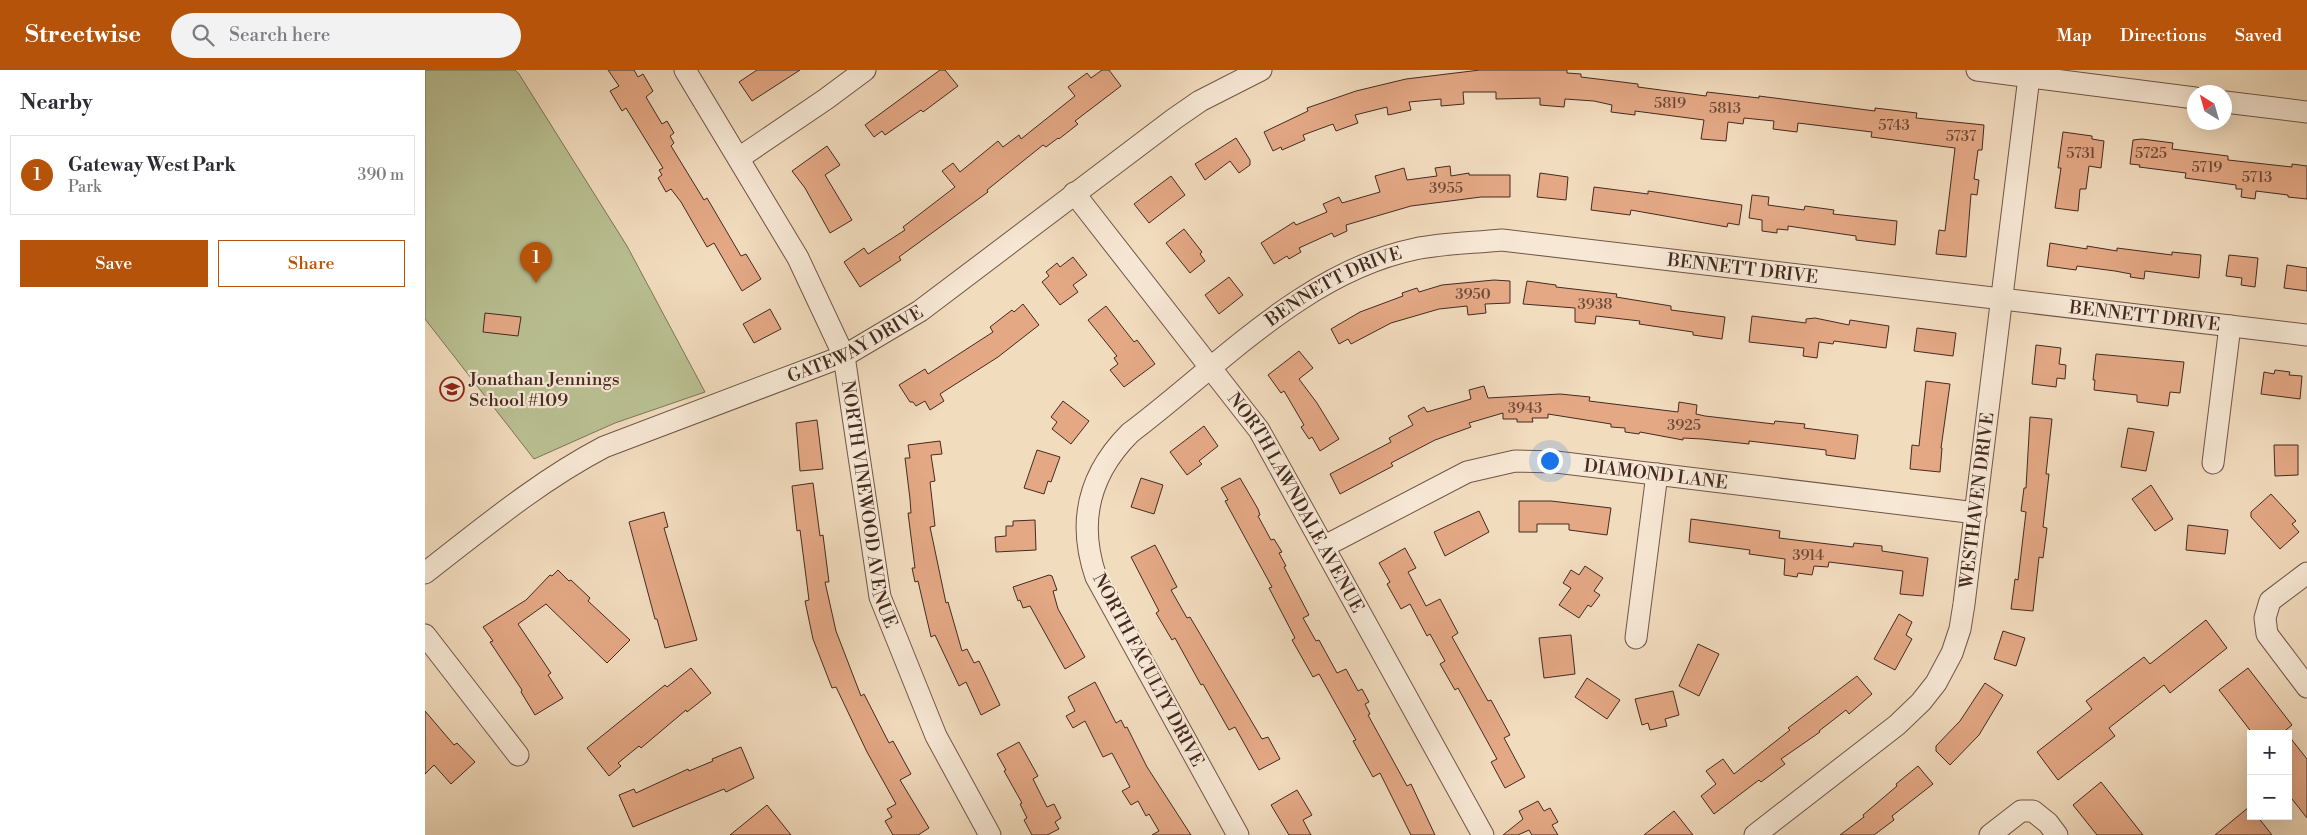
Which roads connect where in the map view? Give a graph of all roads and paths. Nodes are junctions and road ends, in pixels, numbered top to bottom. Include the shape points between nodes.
1 (685, 70) edge
2 (865, 70) edge
3 (1261, 70) edge
4 (1977, 70) edge
5 (2029, 77) junction
6 (2187, 97) edge
7 (2232, 103) edge
8 (2307, 112) edge
9 (739, 158) junction
10 (1074, 193) junction
11 (2002, 298) junction
12 (2229, 326) junction
13 (2307, 335) edge
14 (844, 356) junction
15 (1212, 368) junction
16 (2213, 463) dead end
17 (1657, 474) junction
18 (1976, 513) junction
19 (1325, 546) junction
20 (425, 573) edge
21 (2307, 573) edge
22 (425, 635) edge
23 (1636, 638) dead end
24 (2307, 686) edge
25 (518, 755) dead end
26 (990, 835) edge
27 (1238, 835) edge
28 (1483, 835) edge
29 (1755, 835) edge
30 (1990, 835) edge
31 (2057, 835) edge

1 - 9 street, NORTH VINEWOOD AVENUE
2 - 9 street
3 - 10 street, GATEWAY DRIVE via 1174,118
4 - 5 street
5 - 6 street
5 - 11 street, WESTHAVEN DRIVE
7 - 8 street
9 - 14 street, NORTH VINEWOOD AVENUE via 811,281
10 - 14 street, GATEWAY DRIVE via 920,310
10 - 15 street, NORTH LAWNDALE AVENUE
11 - 12 street, BENNETT DRIVE
11 - 15 street, BENNETT DRIVE via 1534,242 1470,241 1415,249 1354,269 1305,296
11 - 18 street, WESTHAVEN DRIVE
12 - 13 street, BENNETT DRIVE
12 - 16 street
14 - 20 street, GATEWAY DRIVE via 604,447 541,484
14 - 26 street, NORTH VINEWOOD AVENUE via 880,597 926,715
15 - 19 street, NORTH LAWNDALE AVENUE via 1263,436
15 - 27 street, NORTH FACULTY DRIVE via 1113,451 1093,487 1087,519 1087,544 1103,591
17 - 18 street, DIAMOND LANE
17 - 19 street, DIAMOND LANE via 1540,460 1491,465 1445,482
17 - 23 street
18 - 29 street, WESTHAVEN DRIVE via 1962,621 1952,653 1936,683 1897,725
19 - 28 street, NORTH LAWNDALE AVENUE
21 - 24 street via 2270,601 2265,618 2267,634
22 - 25 street
30 - 31 street via 2021,811 2033,811

